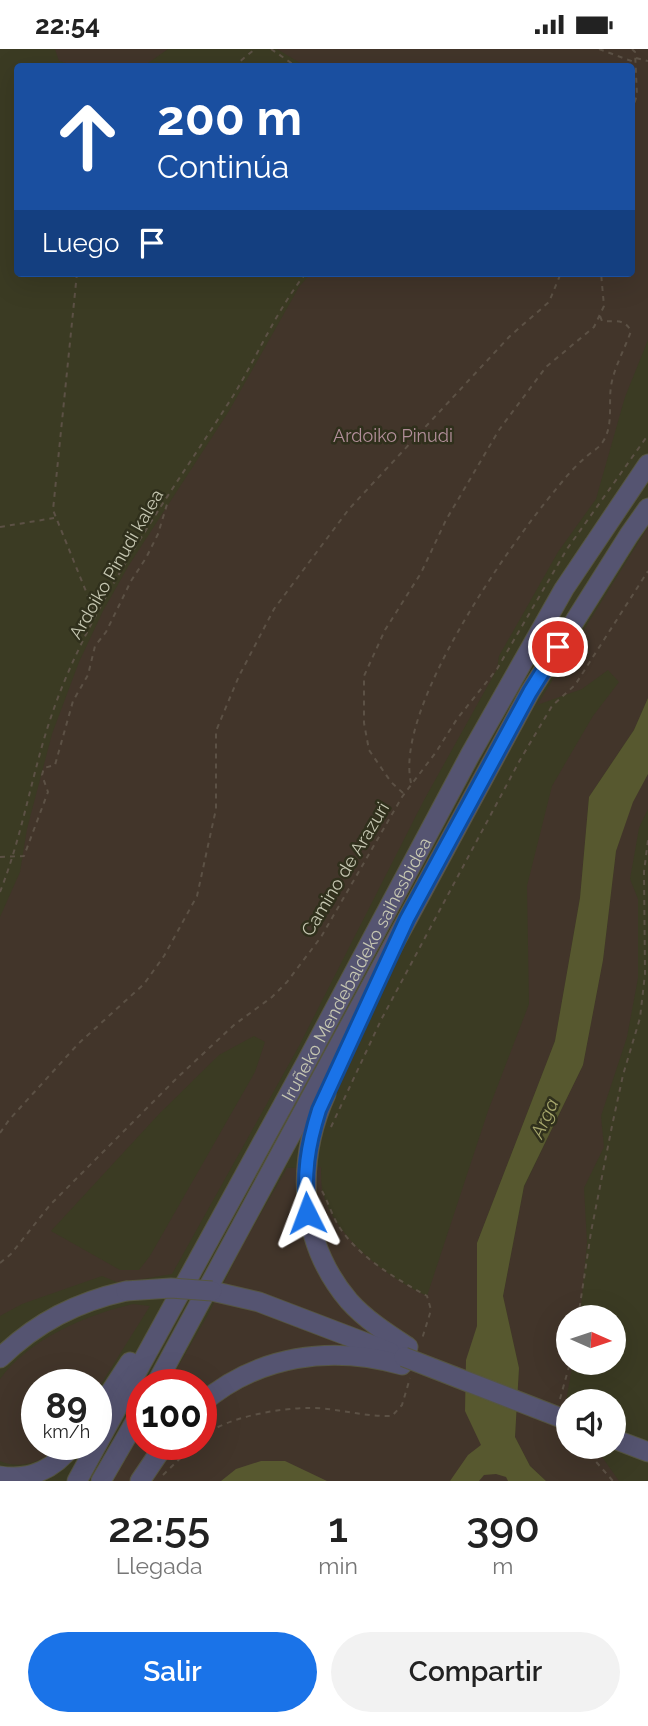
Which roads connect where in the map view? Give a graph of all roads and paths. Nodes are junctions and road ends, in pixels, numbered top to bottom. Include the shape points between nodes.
1 (255, 49) edge
2 (271, 49) edge
3 (599, 49) edge
4 (632, 49) edge
5 (635, 57) junction
6 (648, 61) edge
7 (238, 63) edge
8 (291, 63) edge
9 (635, 63) junction
10 (635, 101) edge
11 (77, 277) edge
12 (303, 277) edge
13 (559, 277) edge
14 (601, 277) edge
15 (599, 316) junction
16 (648, 435) edge
17 (648, 464) edge
18 (169, 496) junction
19 (648, 508) edge
20 (55, 517) junction
21 (0, 527) edge
22 (648, 571) edge
23 (96, 616) junction
24 (411, 785) junction
25 (404, 794) junction
26 (648, 840) edge
27 (0, 857) edge
28 (13, 857) junction
29 (0, 892) edge
30 (407, 919) junction
31 (330, 1129) dead end
32 (0, 1133) edge
33 (322, 1191) dead end
34 (0, 1263) edge
35 (580, 1305) edge
36 (166, 1319) junction
37 (0, 1357) edge
38 (410, 1357) junction
39 (164, 1369) edge
40 (112, 1390) edge
41 (217, 1392) edge
42 (556, 1416) edge
43 (217, 1428) edge
44 (126, 1438) edge
45 (626, 1444) edge
46 (648, 1452) edge
47 (594, 1459) edge
48 (59, 1460) edge
49 (154, 1460) edge
50 (179, 1460) edge
51 (0, 1476) edge
52 (77, 1481) edge
53 (101, 1481) edge
54 (140, 1481) edge
55 (158, 1481) edge
56 (613, 1481) edge

1 - 7 path
2 - 8 path
3 - 9 path
4 - 5 path
5 - 6 path
5 - 9 path
9 - 10 path
11 - 20 path
12 - 18 path, Ardoiko Pinudi kalea
13 - 32 path via 549,302 510,336 349,509 274,609 216,731 216,809 197,896 144,984 78,1044
14 - 15 path via 604,306
15 - 24 path via 602,321 619,320 631,331 611,383 607,435 601,446 573,468 514,541 455,639 411,738
15 - 25 path via 594,327 546,367 499,430 446,520 422,573 385,630 364,676 369,750
16 - 24 path, Camino de Arazuri via 566,549 497,669
17 - 36 highway, Iruñeko Mendebaldeko saihesbidea via 564,589 470,755
18 - 23 path, Ardoiko Pinudi kalea
18 - 28 path via 158,534 95,646 55,765 44,768 48,792 24,856
19 - 30 highway, Iruñeko Mendebaldeko saihesbidea via 530,692
20 - 21 path
20 - 23 path
22 - 31 path via 576,685 552,706 520,760 381,1020
23 - 28 path, Ardoiko Pinudi kalea via 52,713
24 - 25 path, Camino de Arazuri
25 - 34 path, Camino de Arazuri via 321,937 287,982 177,1078 50,1205
26 - 35 path via 640,1018 612,1126
27 - 28 path
28 - 29 path, Ardoiko Pinudi kalea
30 - 38 highway via 319,1110 309,1141 305,1188 307,1213 328,1271 350,1301
30 - 39 highway, Iruñeko Mendebaldeko saihesbidea
33 - 38 path via 339,1227 364,1255 427,1296 431,1310
36 - 40 highway via 145,1339
36 - 52 highway, Iruñeko Mendebaldeko saihesbidea
37 - 38 highway, bridge via 33,1329 96,1298 171,1288 259,1302
38 - 41 highway via 296,1357 254,1370
38 - 42 highway, bridge
38 - 43 path via 402,1405 392,1416 310,1408 272,1412
44 - 53 highway
45 - 46 highway
47 - 56 path
48 - 51 highway via 42,1475 24,1480
49 - 54 highway
50 - 55 path

